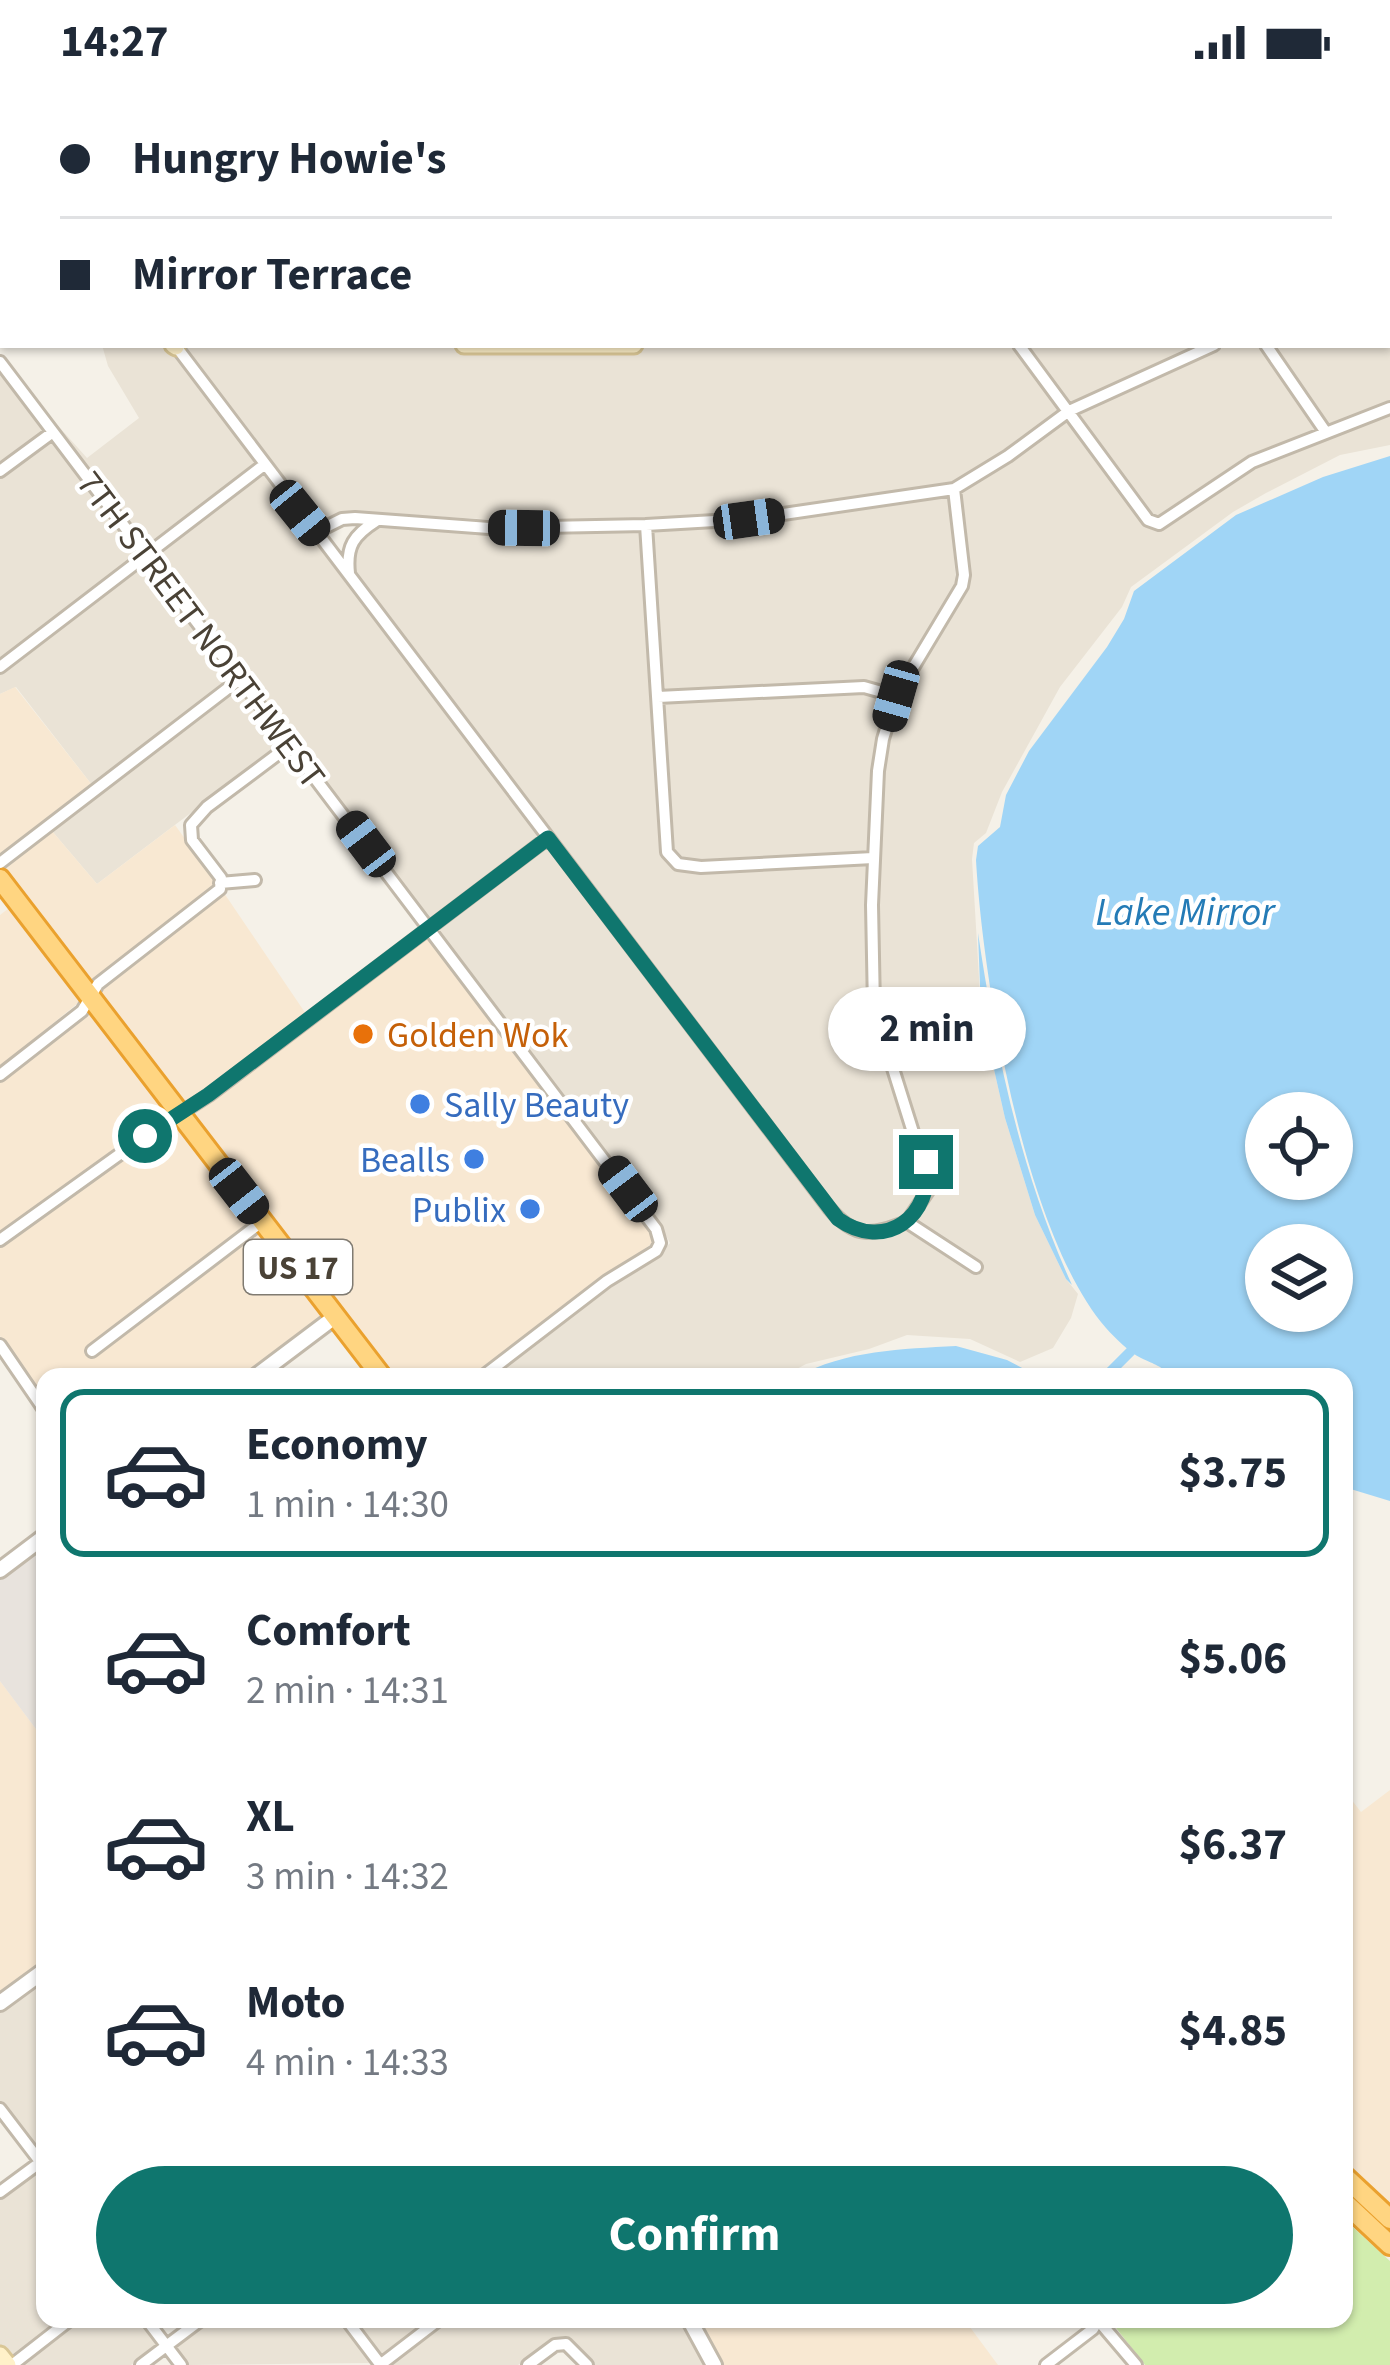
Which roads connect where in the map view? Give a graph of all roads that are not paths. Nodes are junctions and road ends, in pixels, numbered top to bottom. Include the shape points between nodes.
1 (176, 348) edge
2 (1020, 348) edge
3 (1207, 348) edge
4 (1268, 348) edge
5 (0, 362) edge
6 (1390, 408) edge
7 (1069, 411) junction
8 (1325, 431) junction
9 (52, 432) junction
10 (264, 465) junction
11 (0, 471) edge
12 (954, 488) junction
13 (376, 521) junction
14 (646, 526) junction
15 (316, 532) junction
16 (146, 556) junction
17 (349, 577) junction
18 (0, 667) edge
19 (240, 679) junction
20 (896, 696) junction
21 (658, 698) junction
22 (290, 745) junction
23 (548, 838) junction
24 (873, 857) junction
25 (0, 863) edge
26 (0, 880) edge
27 (255, 880) dead end
28 (220, 883) junction
29 (7, 902) edge
30 (431, 928) junction
31 (91, 998) junction
32 (0, 1075) edge
33 (180, 1114) junction
34 (263, 1221) junction
35 (908, 1222) junction
36 (0, 1240) edge
37 (976, 1267) dead end
38 (336, 1316) junction
39 (0, 1345) edge
40 (92, 1352) dead end
41 (268, 1368) edge
42 (375, 1368) edge
43 (494, 1368) edge
44 (36, 1399) edge
45 (36, 1543) edge
46 (0, 1570) edge
47 (36, 1977) edge
48 (0, 2003) edge
49 (0, 2109) edge
50 (36, 2153) edge
51 (36, 2168) edge
52 (0, 2192) edge
53 (1354, 2192) edge
54 (1353, 2211) edge
55 (1390, 2219) edge
56 (1390, 2246) edge
57 (59, 2328) edge
58 (153, 2328) edge
59 (190, 2328) edge
60 (353, 2328) edge
61 (428, 2328) edge
62 (694, 2328) edge
63 (1094, 2328) edge
64 (1105, 2328) edge
65 (166, 2346) junction
66 (0, 2355) edge
67 (10, 2365) edge
68 (141, 2365) edge
69 (181, 2365) edge
70 (380, 2365) edge
71 (528, 2365) edge
72 (586, 2365) edge
73 (714, 2365) edge
74 (1046, 2365) edge
75 (1136, 2365) edge

1 - 10 street
2 - 7 street
3 - 7 street
4 - 8 street
5 - 9 street, 7TH STREET NORTHWEST
6 - 8 street
7 - 8 street via 1155,523 1252,462
7 - 12 street
9 - 11 street
9 - 16 street, 7TH STREET NORTHWEST
10 - 15 street
10 - 16 street
12 - 14 street
12 - 20 street via 962,586
13 - 14 street
13 - 15 street via 342,519
13 - 17 street via 348,548
14 - 21 street
15 - 17 street
16 - 18 street
16 - 19 street, 7TH STREET NORTHWEST
17 - 23 street
19 - 22 street, 7TH STREET NORTHWEST
19 - 25 street
20 - 21 street via 864,687
20 - 24 street via 878,771
21 - 24 street via 665,845 678,864
22 - 28 street via 195,818 189,833
22 - 30 street, 7TH STREET NORTHWEST
23 - 30 street
23 - 35 street via 838,1219 876,1234
24 - 35 street via 871,990 928,1180
26 - 29 highway, US 17
27 - 28 street
28 - 31 street
29 - 31 highway, US 17
30 - 33 street
30 - 43 street, 7TH STREET NORTHWEST via 660,1243
31 - 32 street
31 - 33 highway, US 17
33 - 34 highway, US 17
33 - 36 street
34 - 38 highway, US 17
34 - 40 street
35 - 37 street
38 - 41 street
38 - 42 highway, US 17
39 - 44 street
45 - 46 street
47 - 48 street
49 - 50 street
51 - 52 street
53 - 55 highway
54 - 56 highway
57 - 67 street
58 - 65 street
59 - 65 street
60 - 70 street
61 - 70 street
62 - 73 street
63 - 74 street
64 - 75 street
65 - 68 street
65 - 69 street
66 - 67 main road
71 - 72 street via 564,2344

